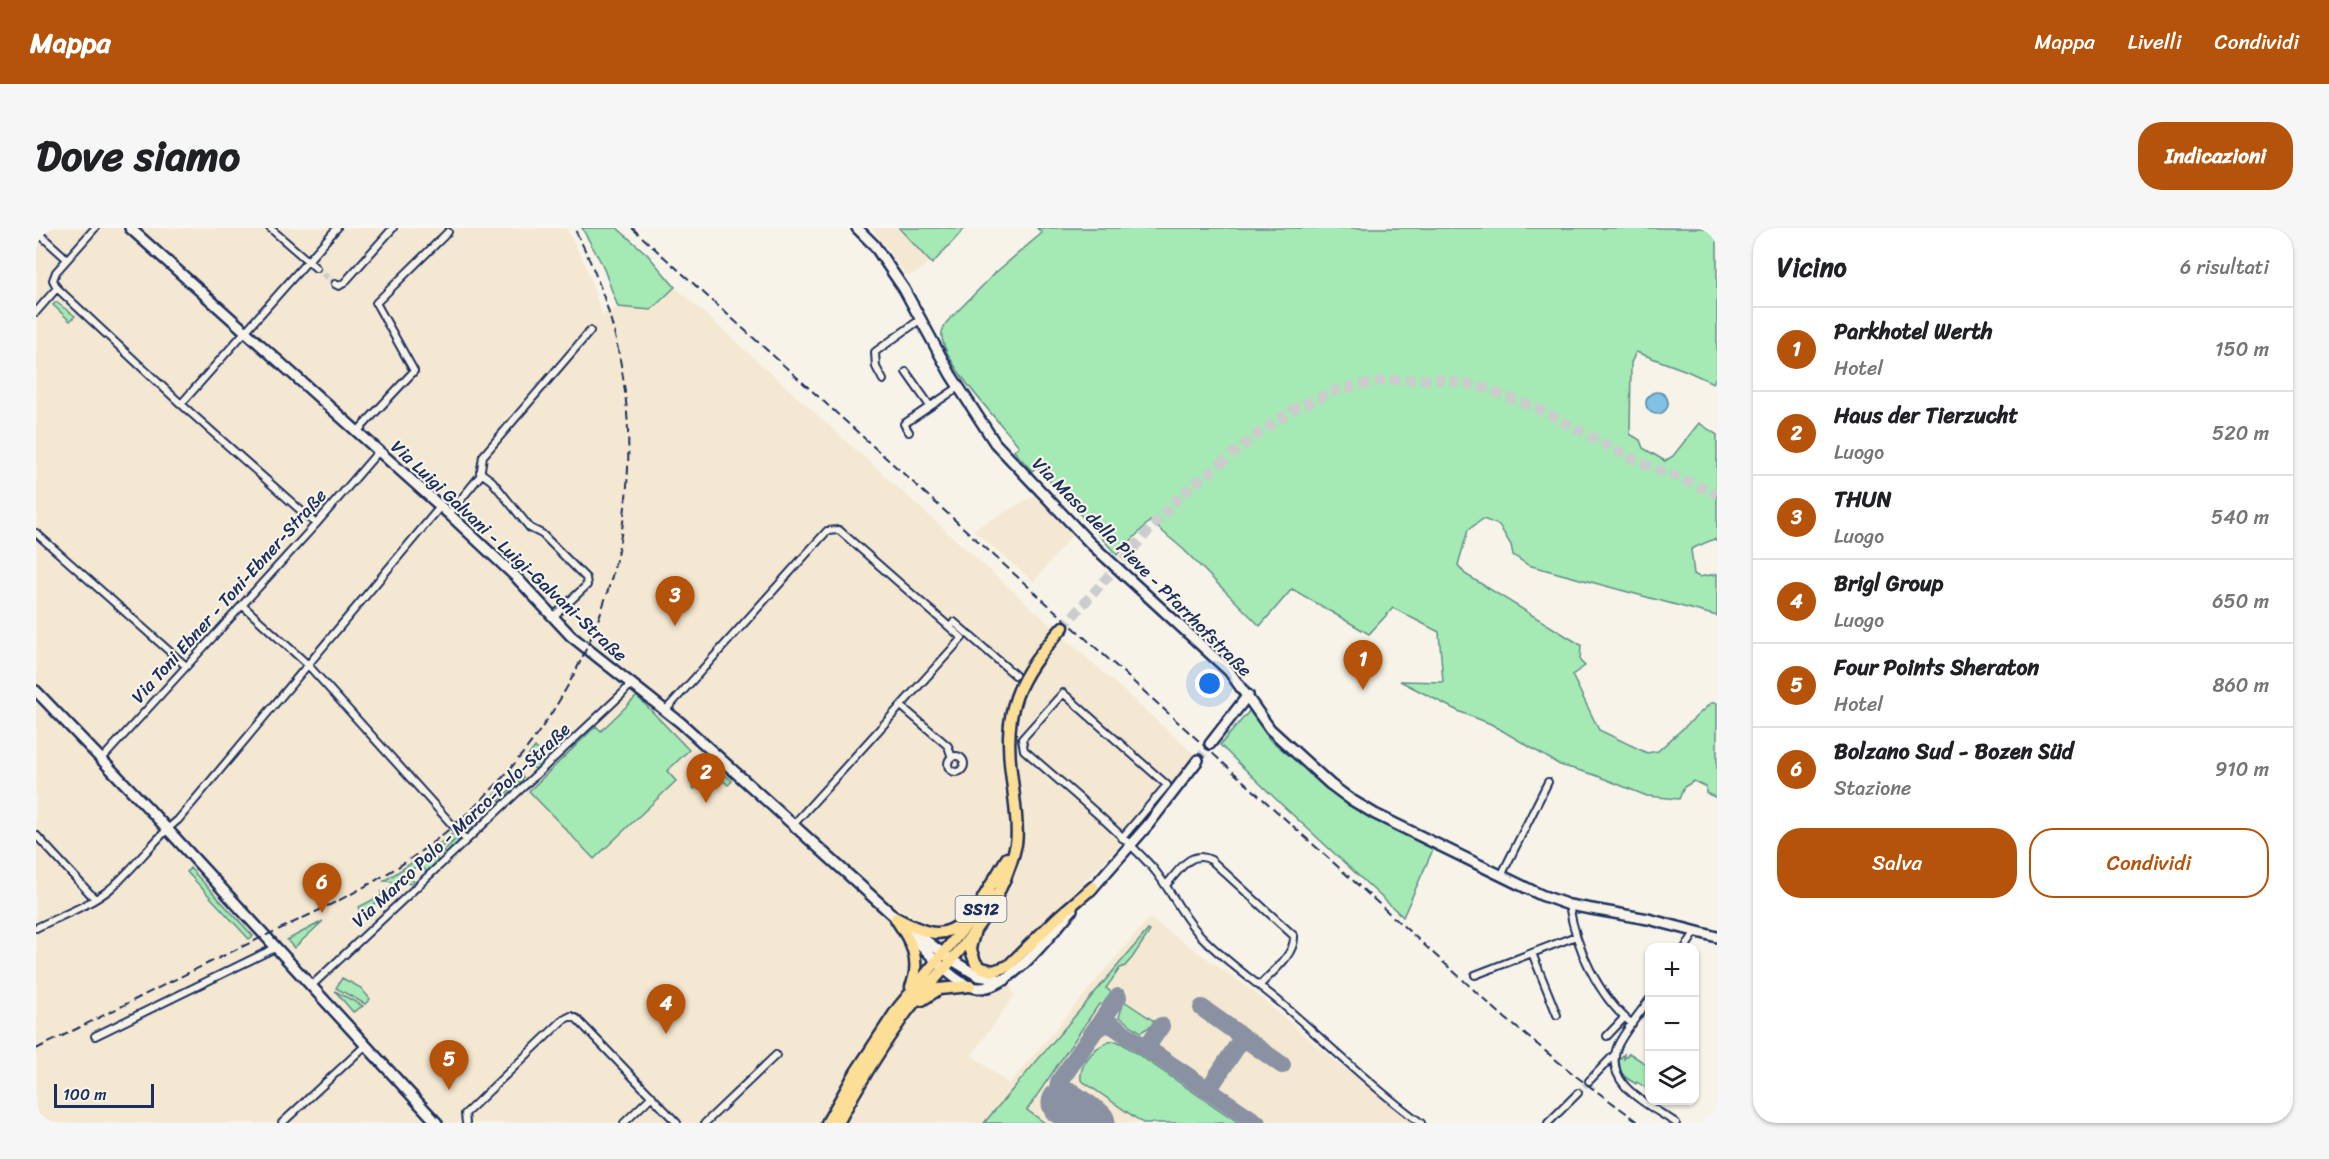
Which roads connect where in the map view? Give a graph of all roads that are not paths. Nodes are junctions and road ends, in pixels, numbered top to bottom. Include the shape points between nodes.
1 (94, 228) edge
2 (130, 228) edge
3 (270, 228) edge
4 (337, 228) edge
5 (393, 228) edge
6 (857, 228) edge
7 (36, 231) edge
8 (448, 232) dead end
9 (67, 259) junction
10 (307, 261) junction
11 (316, 268) tunnel mouth
12 (337, 285) dead end
13 (57, 288) junction
14 (36, 312) edge
15 (921, 319) junction
16 (590, 331) dead end
17 (245, 332) junction
18 (906, 372) dead end
19 (883, 380) dead end
20 (959, 387) junction
21 (181, 404) junction
22 (930, 406) junction
23 (909, 432) dead end
24 (356, 433) junction
25 (378, 452) junction
26 (480, 472) junction
27 (440, 507) junction
28 (449, 514) junction
29 (316, 524) junction
30 (36, 533) edge
31 (242, 605) junction
32 (553, 617) junction
33 (950, 627) junction
34 (1063, 627) tunnel mouth
35 (307, 664) junction
36 (186, 666) junction
37 (1015, 675) dead end
38 (631, 684) junction
39 (36, 692) edge
40 (1248, 695) junction
41 (901, 706) junction
42 (665, 711) junction
43 (1210, 744) tunnel mouth
44 (952, 758) dead end
45 (101, 759) junction
46 (1198, 760) tunnel mouth
47 (1548, 782) dead end
48 (1015, 819) junction
49 (793, 825) junction
50 (166, 830) junction
51 (36, 835) edge
52 (1122, 838) junction
53 (466, 840) junction
54 (1130, 845) junction
55 (1008, 858) junction
56 (1501, 876) junction
57 (1166, 885) junction
58 (1093, 887) junction
59 (95, 898) junction
60 (1569, 905) junction
61 (990, 909) junction
62 (896, 918) junction
63 (36, 928) edge
64 (1696, 931) junction
65 (1576, 936) junction
66 (1717, 937) edge
67 (1688, 943) edge
68 (275, 948) junction
69 (1532, 953) junction
70 (943, 959) junction
71 (1475, 975) dead end
72 (1005, 980) junction
73 (1260, 985) junction
74 (970, 986) junction
75 (310, 987) junction
76 (905, 999) junction
77 (1645, 1006) edge
78 (907, 1011) junction
79 (1557, 1015) dead end
80 (1624, 1018) junction
81 (1632, 1024) junction
82 (95, 1036) dead end
83 (1607, 1036) dead end
84 (366, 1045) junction
85 (1615, 1054) junction
86 (776, 1055) dead end
87 (1589, 1081) tunnel mouth
88 (1578, 1093) tunnel mouth
89 (652, 1096) junction
90 (434, 1122) edge
91 (282, 1123) edge
92 (466, 1123) edge
93 (624, 1123) edge
94 (677, 1123) edge
95 (705, 1123) edge
96 (827, 1123) edge
97 (838, 1123) edge
98 (1421, 1123) edge
99 (1548, 1123) edge
100 (1676, 1123) edge

1 - 9 street
2 - 17 main road, Via Luigi Galvani - Luigi-Galvani-Straße
3 - 10 street
4 - 10 street
5 - 12 street
6 - 15 main road, Via Maso della Pieve - Pfarrhofstraße via 874,245
7 - 9 street
8 - 24 street via 376,303 414,371
9 - 13 street via 54,276
10 - 11 street
10 - 17 street
13 - 14 street
13 - 21 street
15 - 19 street via 875,352 876,367
15 - 20 main road, Via Maso della Pieve - Pfarrhofstraße
16 - 26 street via 483,456
17 - 21 street
17 - 24 main road, Via Luigi Galvani - Luigi-Galvani-Straße
18 - 22 street
20 - 22 street
20 - 40 main road, Via Maso della Pieve - Pfarrhofstraße via 995,443 1044,496 1211,654
21 - 29 street
22 - 23 street via 904,424
24 - 25 main road, Via Luigi Galvani - Luigi-Galvani-Straße
25 - 27 main road, Via Luigi Galvani - Luigi-Galvani-Straße
25 - 29 street, Via Toni Ebner - Toni-Ebner-Straße
26 - 28 street
26 - 32 street via 530,528 542,534 586,578 587,585
27 - 28 main road, Via Luigi Galvani - Luigi-Galvani-Straße
27 - 35 street
28 - 32 main road, Via Luigi Galvani - Luigi-Galvani-Straße
29 - 31 street, Via Toni Ebner - Toni-Ebner-Straße
30 - 36 street
31 - 35 street
31 - 36 street, Via Toni Ebner - Toni-Ebner-Straße
32 - 38 main road, Via Luigi Galvani - Luigi-Galvani-Straße
33 - 37 street via 954,622
33 - 41 street via 962,638
33 - 42 street via 839,530 827,531
34 - 48 main road, SS12 via 1028,670 1010,714 1008,752
35 - 50 street
35 - 53 street
36 - 45 street, Via Toni Ebner - Toni-Ebner-Straße
38 - 42 main road, Via Luigi Galvani - Luigi-Galvani-Straße
38 - 53 street, Via Marco Polo - Marco-Polo-Straße
39 - 45 main road
40 - 43 main road
40 - 56 main road, Via Maso della Pieve - Pfarrhofstraße via 1270,729 1352,800
41 - 44 street via 948,746
41 - 49 street
42 - 49 main road, Via Luigi Galvani - Luigi-Galvani-Straße
45 - 50 main road
46 - 54 main road
47 - 56 street
48 - 55 main road, SS12
48 - 61 main road, SS12 via 1016,842
49 - 62 main road, Via Luigi Galvani - Luigi-Galvani-Straße
50 - 59 street via 133,868
50 - 68 main road
51 - 59 street
52 - 52 street via 1167,785 1063,693 1022,739 1024,750
52 - 54 street
53 - 75 street, Via Marco Polo - Marco-Polo-Straße
54 - 57 street
54 - 58 main road
55 - 62 main road via 978,905 955,929 931,933
55 - 70 main road, SS12 via 988,899
56 - 60 main road, Via Maso della Pieve - Pfarrhofstraße
57 - 73 street via 1178,909 1203,939
57 - 73 street via 1190,860 1204,856 1294,936 1291,951
58 - 61 main road via 1013,962 993,971 976,964 970,948
58 - 72 main road
59 - 63 street
60 - 64 main road, Via Maso della Pieve - Pfarrhofstraße via 1604,909
60 - 65 street
61 - 70 main road
62 - 70 main road, Via Luigi Galvani - Luigi-Galvani-Straße
62 - 76 main road via 914,948 916,966
64 - 66 main road, Via Maso della Pieve - Pfarrhofstraße
64 - 67 street
65 - 69 street
65 - 80 street via 1592,971
68 - 75 main road
68 - 82 street
69 - 71 street
69 - 79 street
70 - 72 main road via 985,978
70 - 74 main road
70 - 76 main road
70 - 78 main road
72 - 74 main road via 981,988
73 - 98 street via 1374,1087
74 - 78 main road via 939,989
75 - 84 main road
76 - 96 main road
77 - 81 street
78 - 97 main road
80 - 81 street
80 - 83 street
81 - 85 street
84 - 90 main road
84 - 91 street
85 - 87 street
85 - 100 street via 1615,1071 1623,1085
86 - 95 street
88 - 99 street
89 - 92 street via 571,1017 563,1020 465,1114
89 - 93 street
89 - 94 street

